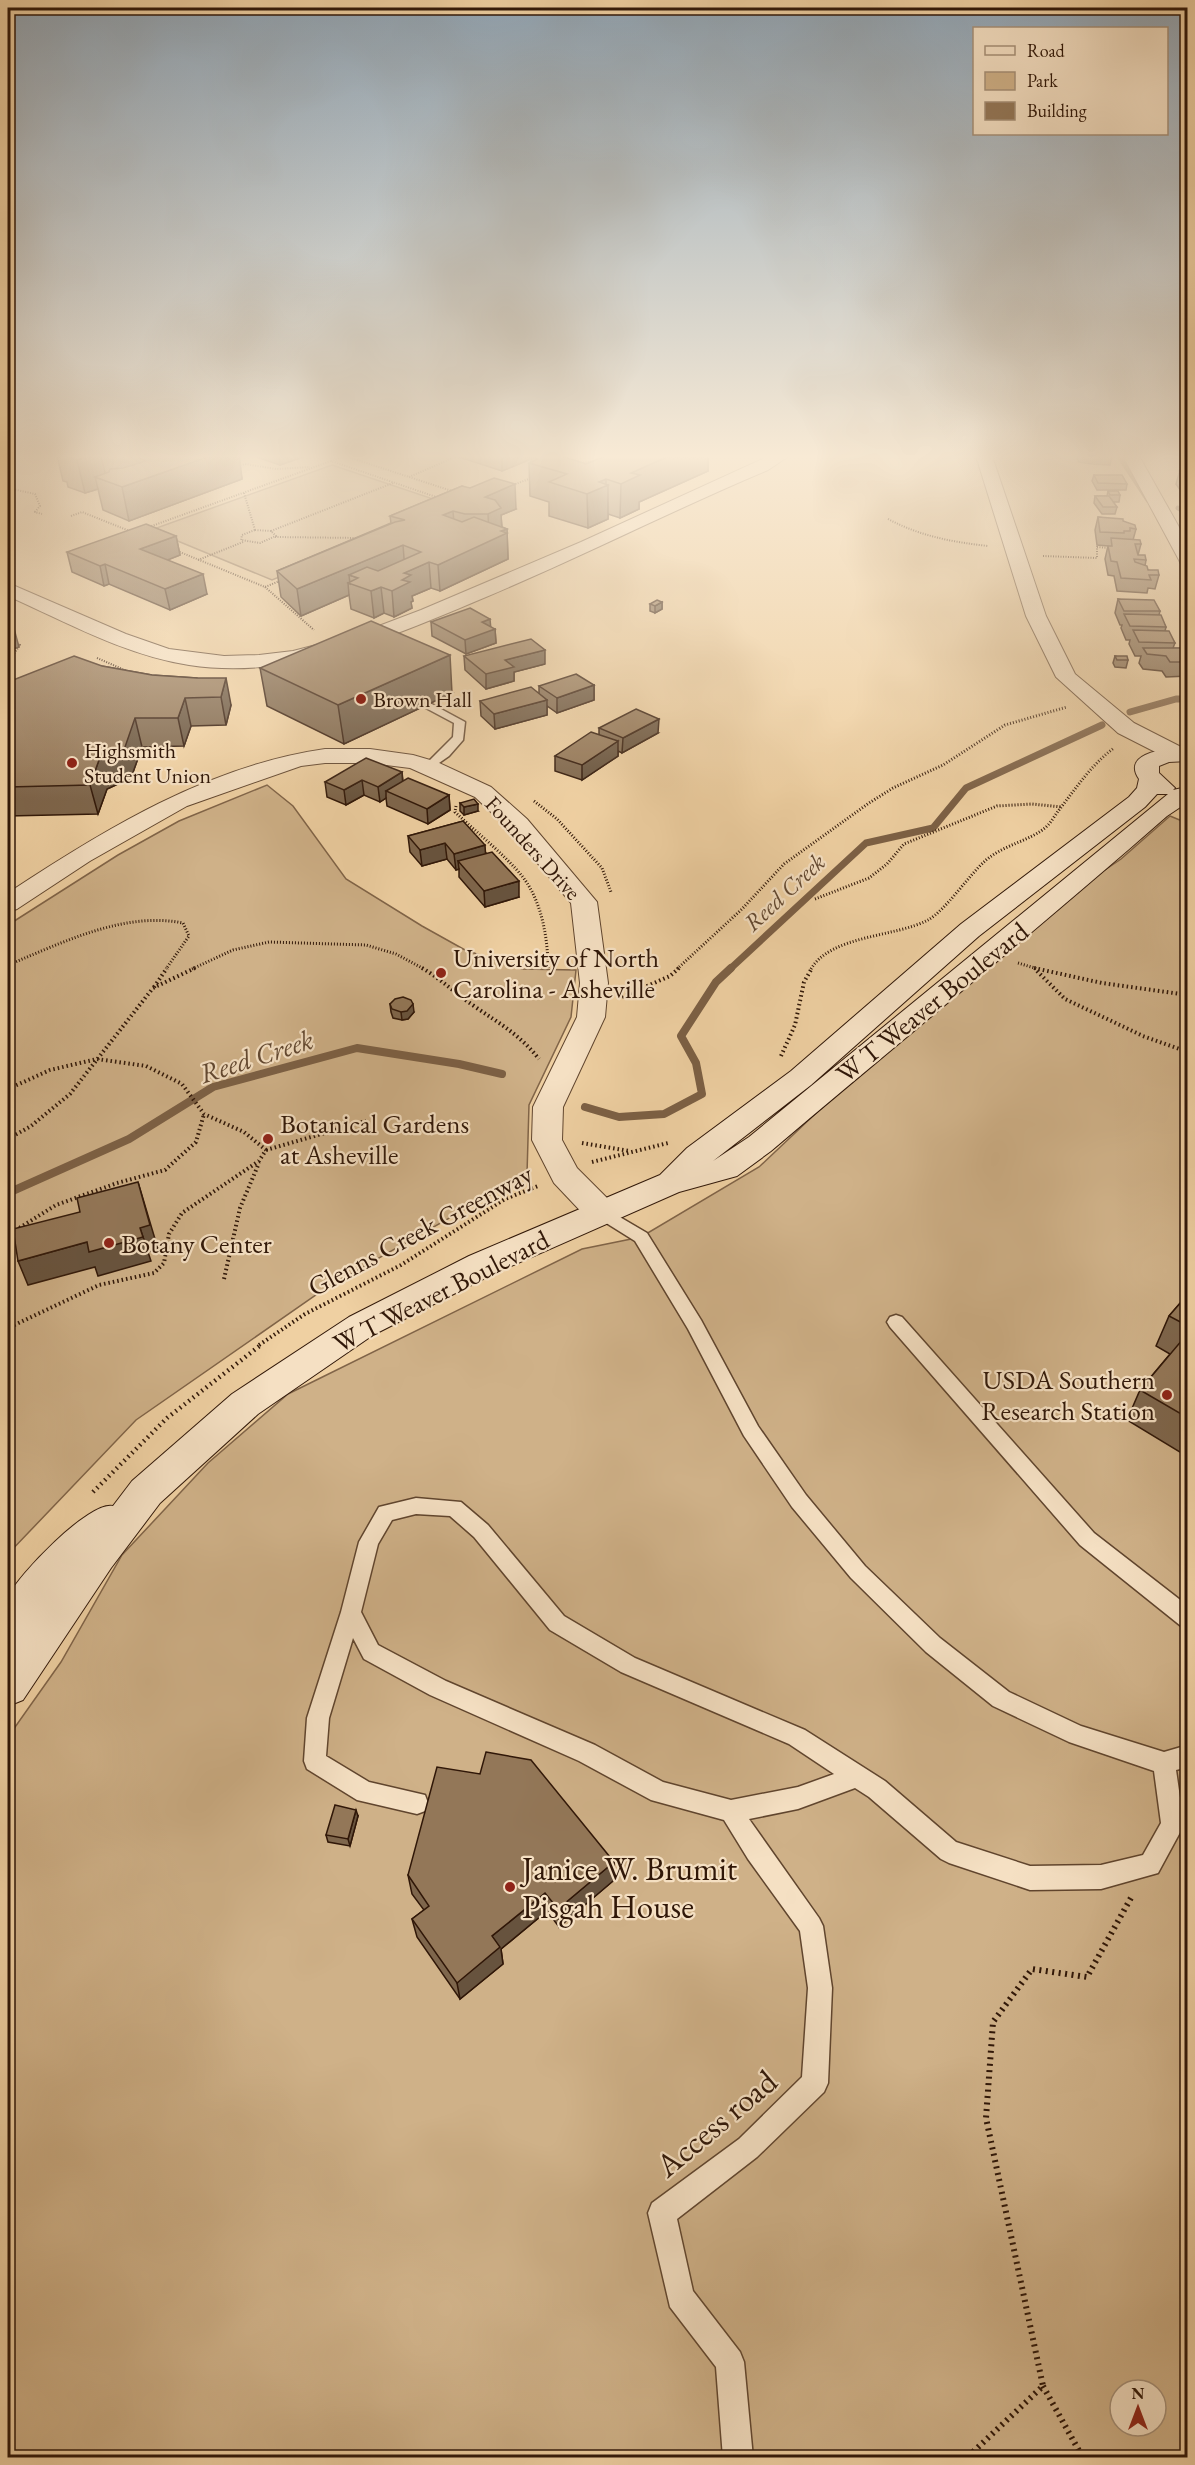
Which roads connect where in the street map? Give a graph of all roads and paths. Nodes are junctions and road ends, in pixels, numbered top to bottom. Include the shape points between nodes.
1 (225, 571) edge
2 (533, 571) edge
3 (1021, 571) edge
4 (287, 578) edge
5 (265, 587) junction
6 (8, 589) edge
7 (319, 634) dead end
8 (8, 639) edge
9 (97, 658) dead end
10 (9, 661) dead end
11 (131, 673) edge
12 (1097, 703) junction
13 (428, 705) edge
14 (1129, 736) junction
15 (1182, 754) edge
16 (429, 767) junction
17 (1149, 770) junction
18 (1185, 795) edge
19 (530, 797) dead end
20 (456, 802) dead end
21 (1063, 807) junction
22 (607, 899) dead end
23 (815, 899) dead end
24 (8, 904) edge
25 (8, 965) edge
26 (548, 969) dead end
27 (153, 988) junction
28 (1188, 995) edge
29 (591, 1017) junction
30 (1188, 1052) edge
31 (97, 1059) junction
32 (779, 1060) dead end
33 (558, 1083) junction
34 (8, 1089) edge
35 (204, 1114) junction
36 (366, 1122) dead end
37 (576, 1138) dead end
38 (8, 1140) edge
39 (671, 1142) dead end
40 (266, 1150) junction
41 (635, 1151) junction
42 (259, 1161) junction
43 (565, 1175) junction
44 (668, 1184) junction
45 (601, 1212) junction
46 (8, 1235) edge
47 (224, 1280) dead end
48 (896, 1322) dead end
49 (8, 1328) edge
50 (167, 1418) dead end
51 (146, 1492) junction
52 (351, 1612) junction
53 (1188, 1619) edge
54 (8, 1629) edge
55 (8, 1686) edge
56 (1188, 1756) edge
57 (1164, 1762) junction
58 (858, 1776) junction
59 (417, 1803) dead end
60 (731, 1811) junction
61 (1149, 1865) junction
62 (1043, 2386) junction
63 (738, 2457) edge
64 (971, 2457) edge
65 (1083, 2457) edge

1 - 5 path
2 - 6 street via 403,625 328,649 255,661 188,658 127,642
3 - 12 street via 1036,616 1066,677
4 - 5 path
5 - 7 path
8 - 10 path via 20,645
9 - 11 path
12 - 14 street
12 - 29 path via 1060,708 1005,725 942,765 893,788 784,864 670,976 617,999
13 - 16 lane via 460,722 459,738
14 - 15 street via 1151,739
14 - 17 street
14 - 21 path via 1099,759
15 - 17 street via 1164,755
16 - 24 street, Founders Drive via 370,756 325,756 246,776 179,801 81,856
16 - 29 street, Founders Drive via 483,792 518,824 584,902 594,983
17 - 18 street via 1166,790
17 - 44 street, W T Weaver Boulevard via 1149,789 1137,802 970,930 801,1078 698,1156
18 - 44 street, W T Weaver Boulevard via 1159,811 760,1144 726,1168
19 - 22 path via 557,819 602,868 612,895
20 - 26 path via 455,812 523,877 548,941
21 - 23 path via 997,806 904,844 869,878
21 - 32 path via 1045,828 985,861 930,919 849,944 814,966 804,982 795,1025
25 - 27 path via 95,929 164,919 183,923 189,936
27 - 31 path
27 - 33 path via 233,950 269,942 366,945 396,954 440,978 523,1039
28 - 30 path via 1035,969 1065,999
29 - 33 street, Founders Drive
31 - 34 path via 50,1070
31 - 35 path via 146,1066 170,1076 182,1084
31 - 38 path via 70,1094
33 - 43 street, Founders Drive via 548,1107 547,1140
35 - 40 path via 244,1132
35 - 46 path via 196,1142 165,1170 56,1205
36 - 40 path
37 - 41 path via 584,1145
39 - 41 path, Glenns Creek Greenway
40 - 42 path
41 - 43 path, Glenns Creek Greenway via 599,1158
42 - 47 path via 240,1208
42 - 49 path via 182,1213 169,1234 164,1263 154,1273 99,1285
43 - 45 street, Founders Drive
43 - 50 path, Glenns Creek Greenway via 505,1199 401,1265 306,1314 251,1351
44 - 45 street, W T Weaver Boulevard
45 - 51 street, W T Weaver Boulevard via 481,1265 361,1326 244,1404
45 - 57 lane via 641,1237 695,1325 751,1431 799,1501 858,1572 933,1644 1001,1699 1077,1735
48 - 53 lane via 1087,1539
51 - 54 street, W T Weaver Boulevard via 64,1556
51 - 55 street, W T Weaver Boulevard
52 - 58 lane via 369,1542 386,1513 416,1506 454,1509 481,1531 557,1623 628,1665 797,1737
52 - 59 lane via 318,1718 315,1761 365,1791
52 - 60 lane via 371,1652 438,1688 587,1753 659,1791
56 - 57 lane
57 - 61 lane via 1173,1825
58 - 60 lane via 798,1798
58 - 61 lane via 949,1851 1030,1878 1101,1877
60 - 63 lane, Access road via 811,1926 820,1988 815,2083 748,2148 662,2213 680,2296 730,2362
61 - 62 path via 1087,1977 1032,1969 993,2022 986,2118
62 - 64 path
62 - 65 path

